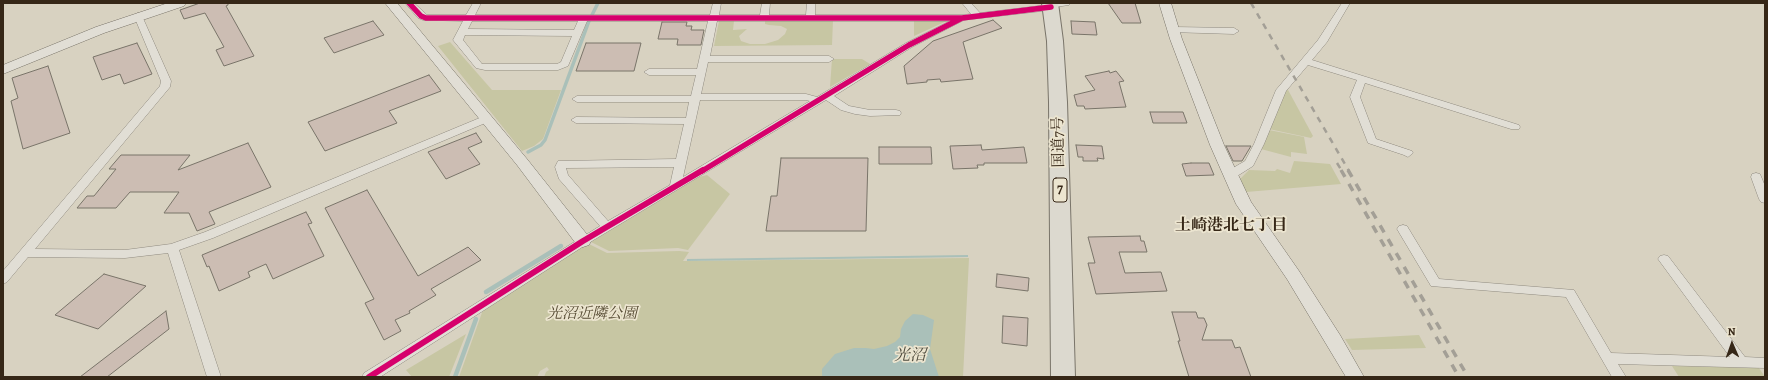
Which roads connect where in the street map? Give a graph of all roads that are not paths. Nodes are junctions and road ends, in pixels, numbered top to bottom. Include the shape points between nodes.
1 (180, 3) edge
2 (391, 3) edge
3 (409, 3) edge
4 (477, 3) edge
5 (717, 3) edge
6 (766, 3) edge
7 (811, 3) edge
8 (966, 3) edge
9 (1165, 3) edge
10 (1346, 3) edge
11 (1055, 4) edge
12 (138, 16) junction
13 (978, 16) junction
14 (469, 18) junction
15 (584, 18) junction
16 (713, 18) junction
17 (764, 18) junction
18 (810, 18) junction
19 (962, 18) junction
20 (1173, 30) junction
21 (1234, 31) dead end
22 (462, 32) junction
23 (578, 33) junction
24 (704, 59) junction
25 (829, 59) dead end
26 (1305, 61) junction
27 (3, 70) edge
28 (649, 72) dead end
29 (701, 72) junction
30 (1362, 79) junction
31 (826, 95) junction
32 (695, 98) junction
33 (577, 99) dead end
34 (817, 100) junction
35 (896, 113) dead end
36 (486, 119) junction
37 (576, 120) dead end
38 (690, 121) junction
39 (1515, 127) dead end
40 (1408, 153) dead end
41 (680, 163) junction
42 (1230, 175) junction
43 (1756, 177) dead end
44 (675, 187) junction
45 (1765, 199) edge
46 (607, 227) junction
47 (1402, 229) dead end
48 (583, 241) junction
49 (172, 248) junction
50 (25, 253) junction
51 (1664, 259) dead end
52 (3, 279) edge
53 (1607, 358) junction
54 (1740, 362) junction
55 (1765, 363) edge
56 (214, 377) edge
57 (369, 377) edge
58 (1063, 377) edge
59 (1355, 377) edge
60 (1619, 377) edge

1 - 12 street
2 - 36 street
3 - 14 street via 426,18
4 - 14 street
5 - 16 street
6 - 17 street
7 - 18 street
8 - 13 street
9 - 20 street
10 - 26 street via 1322,42
11 - 13 street
11 - 58 highway, 国道7号 / 7
12 - 27 street
12 - 50 street via 166,81 165,87
13 - 19 street
14 - 15 street
14 - 22 street
15 - 16 street
15 - 23 street
16 - 17 street
16 - 24 street
17 - 18 street
18 - 19 street
19 - 31 street via 909,45
20 - 21 street
20 - 42 street
22 - 23 street
22 - 23 street via 458,40 460,44 479,66 485,67 558,67 568,60
24 - 25 street
24 - 29 street
26 - 30 street
26 - 42 street via 1281,90 1249,163
28 - 29 street
29 - 32 street
30 - 39 street
30 - 40 street via 1355,97 1372,142
31 - 34 street
31 - 35 street via 845,108 855,111
32 - 33 street
32 - 34 street via 806,97
32 - 38 street
34 - 44 street
36 - 48 street
36 - 49 street via 209,235
37 - 38 street
38 - 41 street
41 - 44 street
41 - 46 street via 562,164 560,167 563,176
42 - 59 street via 1244,204 1293,275
43 - 45 street
44 - 46 street
46 - 48 street
47 - 53 street via 1435,283 1570,293
48 - 57 street
49 - 50 street via 124,254
49 - 56 street
50 - 52 street
51 - 54 street
53 - 54 street
53 - 60 street
54 - 55 street

